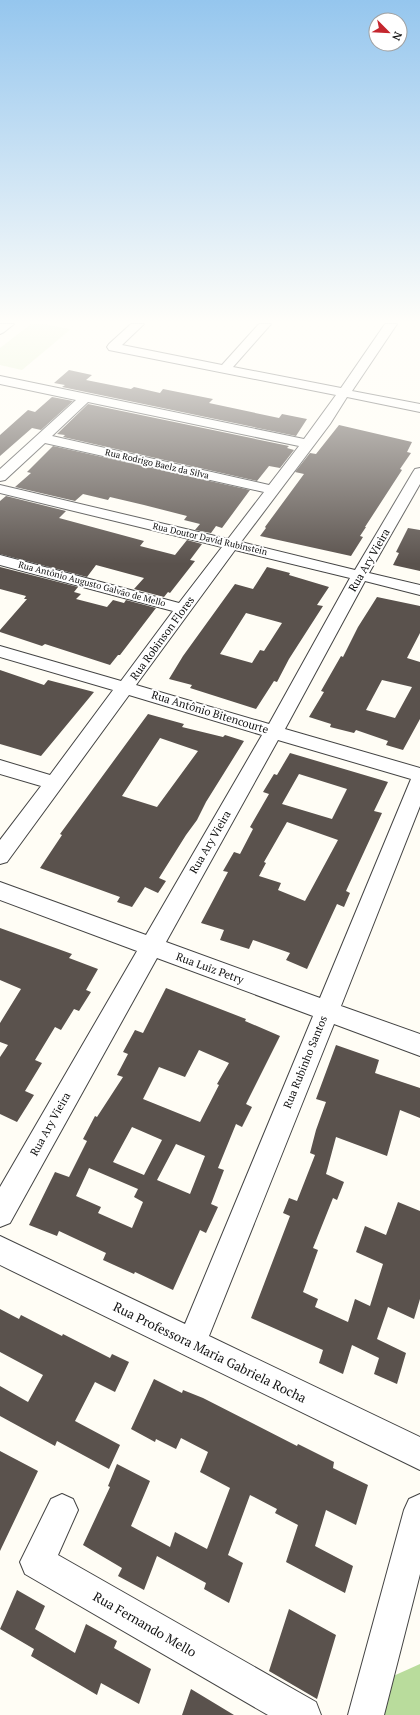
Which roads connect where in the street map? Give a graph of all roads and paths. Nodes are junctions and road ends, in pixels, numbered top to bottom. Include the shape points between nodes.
1 (79, 404) edge
2 (114, 404) edge
3 (337, 404) edge
4 (400, 404) edge
5 (420, 408) edge
6 (42, 438) junction
7 (307, 444) junction
8 (420, 472) edge
9 (0, 477) edge
10 (0, 489) edge
11 (272, 490) junction
12 (232, 545) junction
13 (0, 560) edge
14 (360, 575) junction
15 (420, 590) edge
16 (183, 609) junction
17 (0, 651) edge
18 (126, 687) junction
19 (274, 731) junction
20 (0, 767) edge
21 (420, 775) edge
22 (420, 781) edge
23 (54, 783) junction
24 (0, 856) edge
25 (0, 892) edge
26 (150, 946) junction
27 (326, 1010) junction
28 (420, 1045) edge
29 (0, 1213) edge
30 (0, 1250) edge
31 (192, 1343) junction
32 (420, 1454) edge
33 (62, 1510) dead end
34 (420, 1510) edge
35 (303, 1715) edge
36 (366, 1715) edge

1 - 6 street
2 - 7 street
3 - 7 street, Rua Robinson Flores
4 - 5 street
6 - 9 street
6 - 11 street, Rua Rodrigo Baelz da Silva
7 - 11 street, Rua Robinson Flores
8 - 14 street, Rua Ary Vieira
10 - 12 street, Rua Doutor David Rubinstein
11 - 12 street, Rua Robinson Flores
12 - 14 street, Rua Doutor David Rubinstein
12 - 16 street, Rua Robinson Flores
13 - 16 street, Rua Antônio Augusto Galvão de Mello
14 - 15 street, Rua Doutor David Rubinstein
14 - 19 street, Rua Ary Vieira
16 - 18 street, Rua Robinson Flores
17 - 18 street, Rua Antônio Bitencourte
18 - 19 street, Rua Antônio Bitencourte
18 - 23 street, Rua Robinson Flores
19 - 21 street, Rua Antônio Bitencourte
19 - 26 street, Rua Ary Vieira
20 - 23 street
22 - 27 street, Rua Rubinho Santos
23 - 24 street, Rua Robinson Flores
25 - 26 street, Rua Luiz Petry
26 - 27 street, Rua Luiz Petry
26 - 29 street, Rua Ary Vieira
27 - 28 street, Rua Luiz Petry
27 - 31 street, Rua Rubinho Santos
30 - 31 street, Rua Professora Maria Gabriela Rocha
31 - 32 street, Rua Professora Maria Gabriela Rocha
33 - 35 street, Rua Fernando Mello via 37,1562
34 - 36 street

